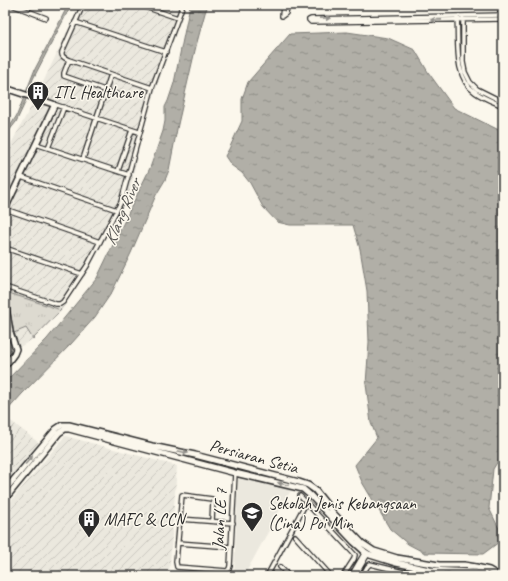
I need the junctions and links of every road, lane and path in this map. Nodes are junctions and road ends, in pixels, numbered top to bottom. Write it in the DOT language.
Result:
graph roads {
  1 [pos="12,5"];
  2 [pos="83,5"];
  3 [pos="139,5"];
  4 [pos="181,5"];
  5 [pos="283,5"];
  6 [pos="287,5"];
  7 [pos="503,15"];
  8 [pos="46,18"];
  9 [pos="178,18"];
  10 [pos="457,18"];
  11 [pos="462,18"];
  12 [pos="503,20"];
  13 [pos="75,22"];
  14 [pos="166,52"];
  15 [pos="69,60"];
  16 [pos="111,74"];
  17 [pos="5,88"];
  18 [pos="152,88"];
  19 [pos="106,91"];
  20 [pos="119,95"];
  21 [pos="503,102"];
  22 [pos="53,104"];
  23 [pos="503,106"];
  24 [pos="64,107"];
  25 [pos="96,118"];
  26 [pos="132,130"];
  27 [pos="139,132"];
  28 [pos="36,144"];
  29 [pos="48,148"];
  30 [pos="83,160"];
  31 [pos="118,171"];
  32 [pos="129,175"];
  33 [pos="21,176"];
  34 [pos="5,209"];
  35 [pos="117,210"];
  36 [pos="100,242"];
  37 [pos="5,248"];
  38 [pos="82,274"];
  39 [pos="5,287"];
  40 [pos="5,301"];
  41 [pos="5,366"];
  42 [pos="64,427"];
  43 [pos="236,466"];
  44 [pos="235,473"];
  45 [pos="5,490"];
  46 [pos="300,496"];
  47 [pos="5,499"];
  48 [pos="306,503"];
  49 [pos="180,519"];
  50 [pos="212,521"];
  51 [pos="233,523"];
  52 [pos="295,536"];
  53 [pos="178,543"];
  54 [pos="365,546"];
  55 [pos="231,547"];
  56 [pos="374,551"];
  57 [pos="366,553"];
  58 [pos="280,567"];
  59 [pos="267,576"];
  60 [pos="289,576"];
  61 [pos="331,576"];
  62 [pos="343,576"];
  63 [pos="351,576"];
  64 [pos="354,576"];
  65 [pos="362,576"];
  66 [pos="435,576"];
  67 [pos="488,576"];
  68 [pos="499,576"];
  1 -- 8 [label="street"];
  2 -- 13 [label="street"];
  3 -- 9 [label="street"];
  4 -- 9 [label="street"];
  5 -- 6 [label="street"];
  7 -- 11 [label="street"];
  9 -- 14 [label="street"];
  10 -- 10 [label="street, one-way"];
  10 -- 11 [label="street"];
  10 -- 23 [label="street"];
  11 -- 12 [label="street"];
  11 -- 21 [label="street"];
  13 -- 14 [label="street"];
  13 -- 15 [label="street"];
  14 -- 18 [label="street"];
  15 -- 16 [label="street"];
  15 -- 19 [label="street"];
  16 -- 18 [label="street"];
  16 -- 19 [label="street"];
  17 -- 22 [label="street"];
  18 -- 27 [label="street"];
  19 -- 20 [label="street"];
  19 -- 25 [label="street"];
  22 -- 24 [label="street"];
  22 -- 28 [label="street"];
  24 -- 25 [label="street"];
  24 -- 29 [label="street"];
  25 -- 26 [label="street"];
  25 -- 30 [label="street"];
  26 -- 27 [label="street"];
  26 -- 31 [label="street"];
  27 -- 32 [label="street"];
  28 -- 29 [label="street"];
  28 -- 33 [label="street"];
  29 -- 30 [label="street"];
  30 -- 31 [label="street"];
  31 -- 32 [label="street"];
  32 -- 35 [label="street"];
  33 -- 34 [label="street"];
  33 -- 35 [label="street"];
  34 -- 36 [label="street"];
  35 -- 36 [label="street"];
  36 -- 38 [label="street"];
  37 -- 38 [label="street"];
  38 -- 39 [label="street"];
  40 -- 41 [label="street"];
  42 -- 43 [label="street, Persiaran Setia, one-way"];
  42 -- 44 [label="street, Persiaran Setia"];
  45 -- 42 [label="street, one-way"];
  42 -- 47 [label="street"];
  43 -- 44 [label="street"];
  43 -- 54 [label="street, Persiaran Setia"];
  44 -- 51 [label="street, Jalan LE 7"];
  57 -- 44 [label="street, Persiaran Setia, one-way"];
  46 -- 48 [label="street"];
  48 -- 59 [label="street"];
  48 -- 62 [label="street"];
  49 -- 50 [label="street"];
  49 -- 50 [label="street"];
  49 -- 53 [label="street"];
  50 -- 51 [label="street"];
  51 -- 55 [label="street, Jalan LE 7"];
  52 -- 61 [label="street"];
  53 -- 55 [label="street"];
  53 -- 55 [label="street, Jalan LE 7"];
  54 -- 56 [label="street, Persiaran Setia"];
  54 -- 57 [label="street"];
  56 -- 57 [label="street"];
  56 -- 68 [label="street, Persiaran Setia"];
  57 -- 63 [label="street"];
  57 -- 64 [label="street"];
  57 -- 67 [label="street, Persiaran Setia"];
  58 -- 60 [label="street"];
  65 -- 66 [label="street"];
}
